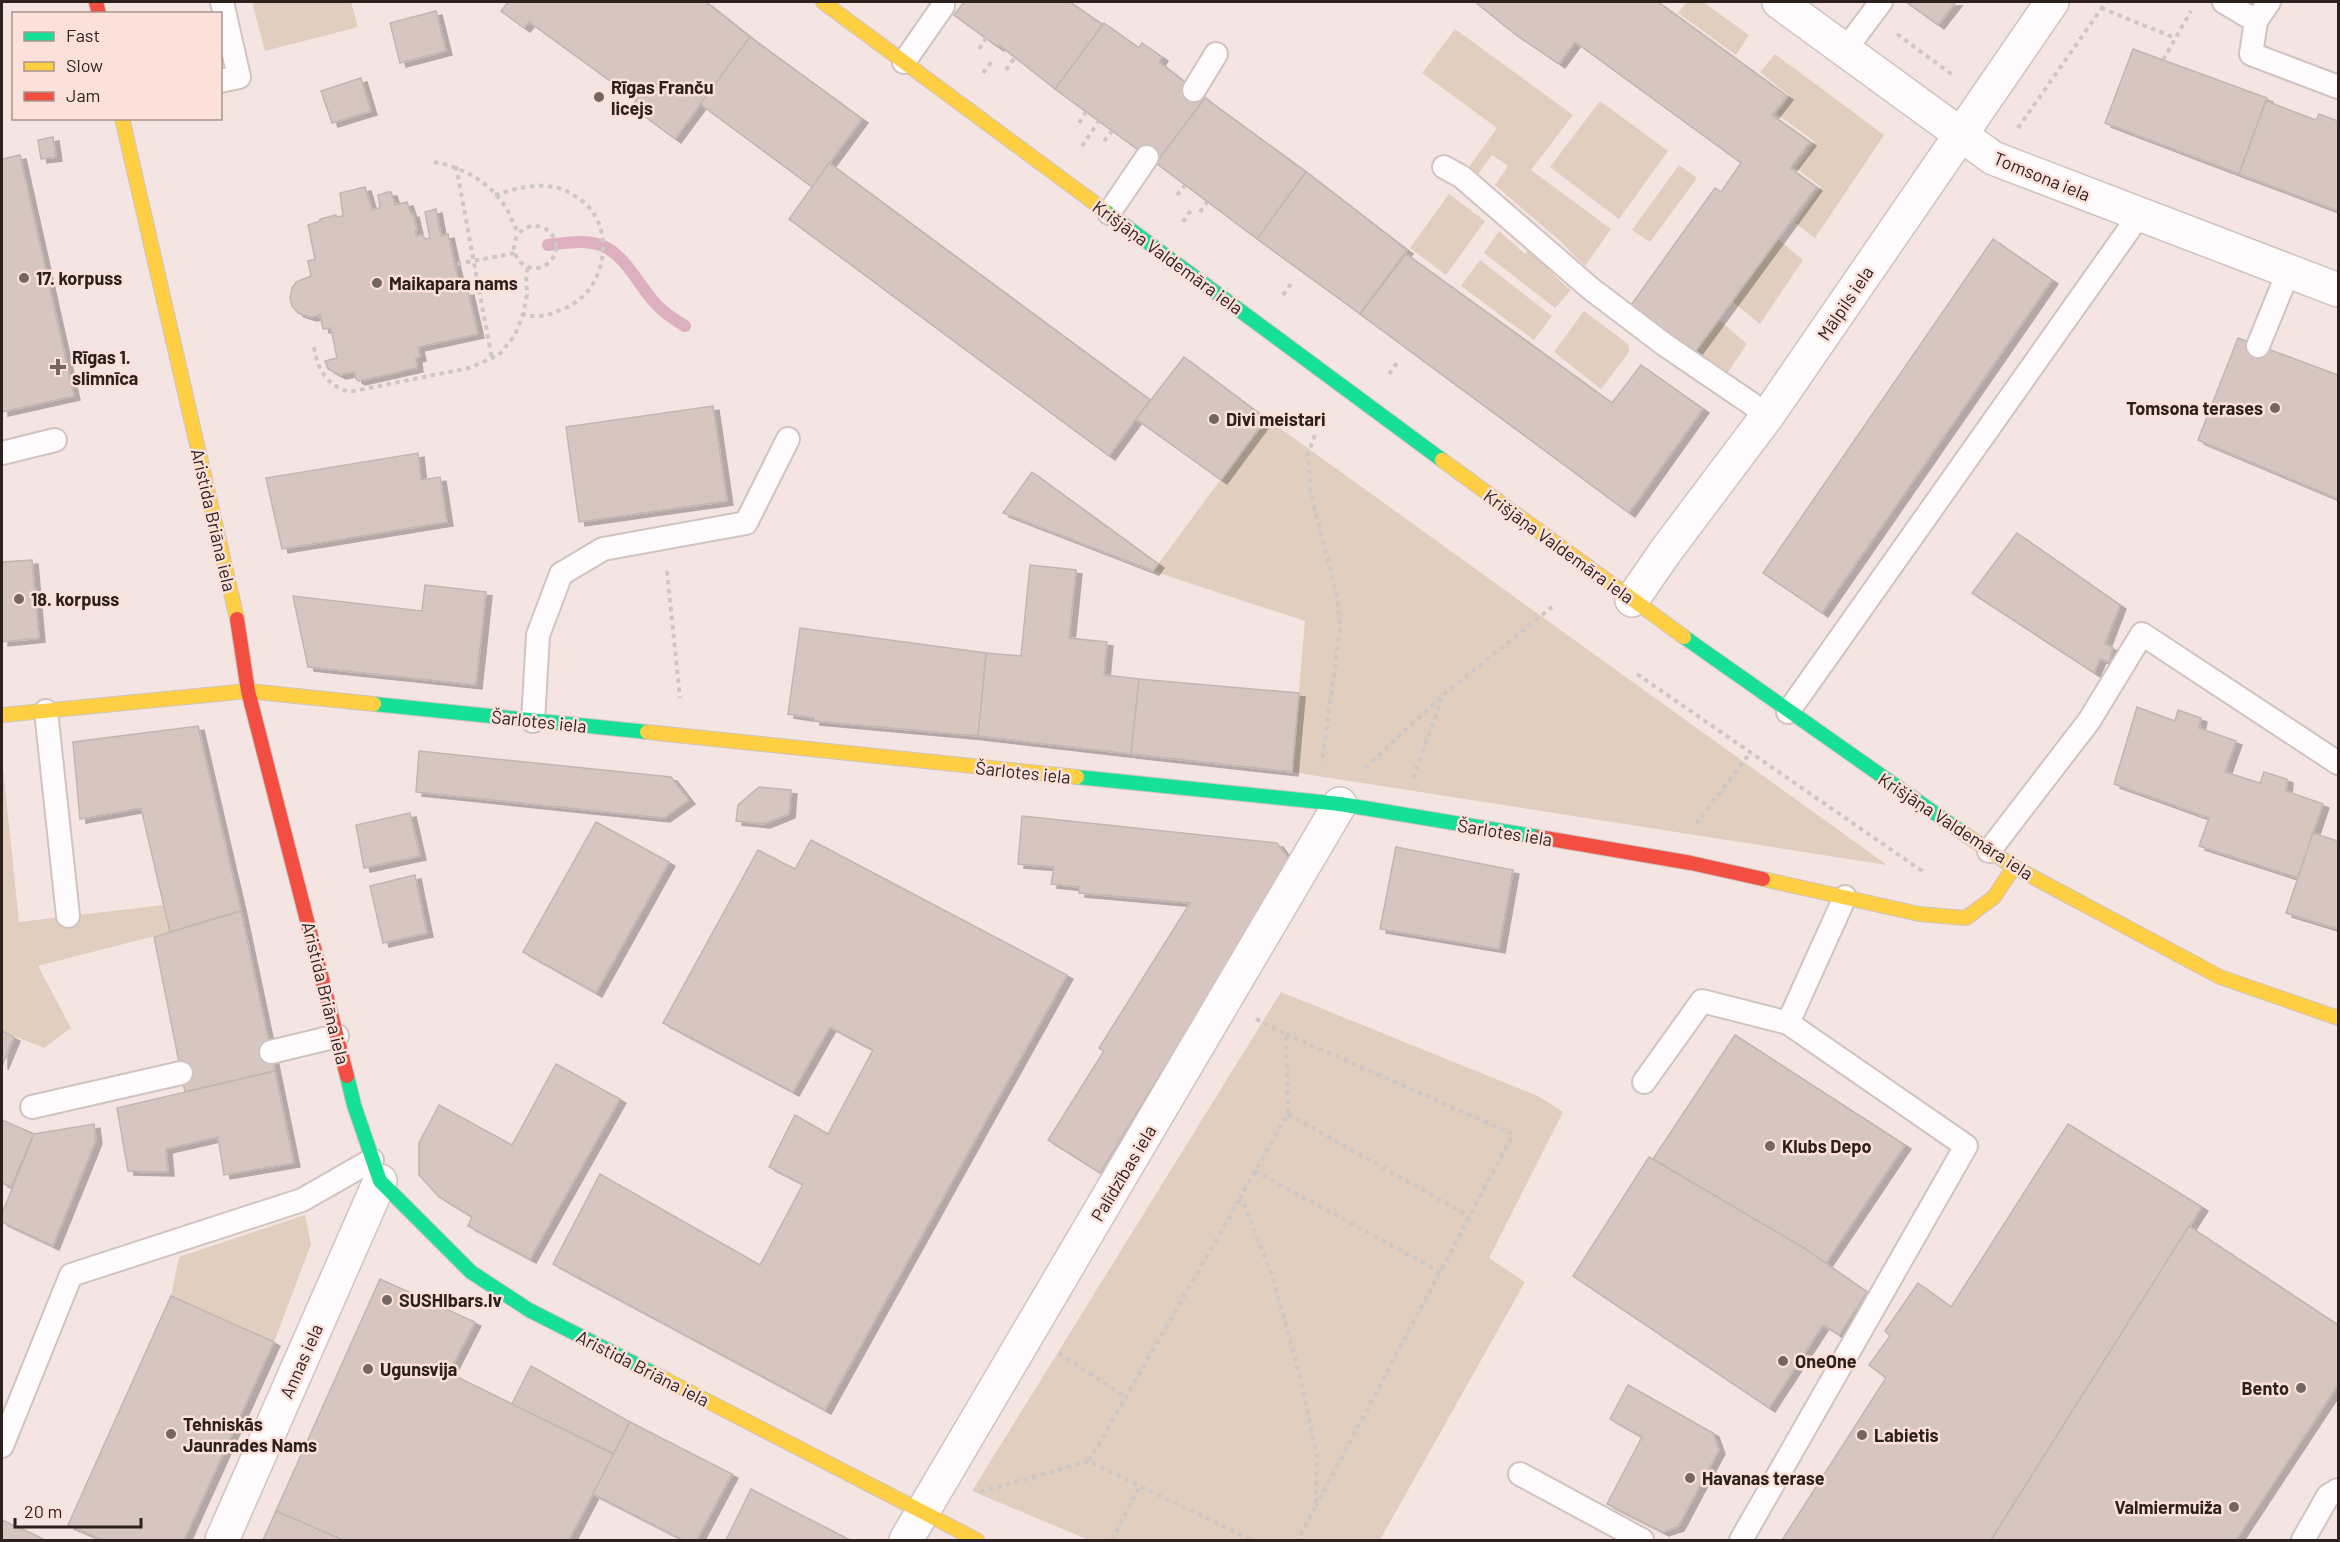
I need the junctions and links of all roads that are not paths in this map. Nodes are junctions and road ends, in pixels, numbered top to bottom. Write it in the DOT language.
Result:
graph roads {
  1 [pos="222,2"];
  2 [pos="823,2"];
  3 [pos="1779,2"];
  4 [pos="2052,2"];
  5 [pos="2224,2"];
  6 [pos="2269,2"];
  7 [pos="943,6"];
  8 [pos="1877,8"];
  9 [pos="2256,21"];
  10 [pos="1845,50"];
  11 [pos="1216,54"];
  12 [pos="904,62"];
  13 [pos="222,81"];
  14 [pos="2338,87"];
  15 [pos="1194,90"];
  16 [pos="122,120"];
  17 [pos="1960,135"];
  18 [pos="1146,157"];
  19 [pos="1444,167"];
  20 [pos="1108,213"];
  21 [pos="2140,214"];
  22 [pos="2289,270"];
  23 [pos="2338,290"];
  24 [pos="2258,345"];
  25 [pos="1768,415"];
  26 [pos="788,439"];
  27 [pos="55,440"];
  28 [pos="2,453"];
  29 [pos="1632,600"];
  30 [pos="248,691"];
  31 [pos="46,711"];
  32 [pos="1788,712"];
  33 [pos="2,715"];
  34 [pos="532,721"];
  35 [pos="2338,763"];
  36 [pos="1342,795"];
  37 [pos="1989,851"];
  38 [pos="2014,867"];
  39 [pos="1845,897"];
  40 [pos="68,916"];
  41 [pos="2338,1018"];
  42 [pos="1788,1023"];
  43 [pos="337,1036"];
  44 [pos="272,1052"];
  45 [pos="181,1073"];
  46 [pos="1644,1082"];
  47 [pos="32,1107"];
  48 [pos="376,1171"];
  49 [pos="2,1446"];
  50 [pos="1520,1474"];
  51 [pos="2338,1490"];
  52 [pos="924,1511"];
  53 [pos="222,1540"];
  54 [pos="906,1540"];
  55 [pos="977,1540"];
  56 [pos="1642,1540"];
  57 [pos="1741,1540"];
  58 [pos="2303,1540"];
  1 -- 13 [label="lane"];
  2 -- 12 [label="street, Krišjāņa Valdemāra iela"];
  3 -- 10 [label="street, Tomsona iela"];
  4 -- 17 [label="street, Mālpils iela"];
  5 -- 9 [label="lane"];
  6 -- 9 [label="lane"];
  7 -- 12 [label="lane"];
  8 -- 10 [label="lane"];
  9 -- 14 [label="lane"];
  10 -- 17 [label="street, Tomsona iela"];
  11 -- 15 [label="lane"];
  12 -- 20 [label="street, Krišjāņa Valdemāra iela"];
  16 -- 30 [label="street, Aristida Briāna iela"];
  17 -- 21 [label="street, Tomsona iela"];
  17 -- 25 [label="street, Mālpils iela"];
  18 -- 20 [label="lane"];
  19 -- 25 [label="lane"];
  20 -- 29 [label="street, Krišjāņa Valdemāra iela"];
  21 -- 22 [label="street, Tomsona iela"];
  21 -- 32 [label="lane"];
  22 -- 23 [label="street, Tomsona iela"];
  22 -- 24 [label="lane"];
  25 -- 29 [label="street, Mālpils iela"];
  26 -- 34 [label="lane"];
  27 -- 28 [label="lane"];
  29 -- 32 [label="street, Krišjāņa Valdemāra iela"];
  30 -- 31 [label="street, Šarlotes iela"];
  30 -- 34 [label="street, Šarlotes iela"];
  30 -- 43 [label="street, Aristida Briāna iela"];
  31 -- 33 [label="street, Šarlotes iela"];
  31 -- 40 [label="lane"];
  32 -- 37 [label="street, Krišjāņa Valdemāra iela"];
  34 -- 36 [label="street, Šarlotes iela"];
  35 -- 37 [label="lane"];
  36 -- 39 [label="street, Šarlotes iela"];
  36 -- 52 [label="street, Palīdzības iela"];
  37 -- 38 [label="street, Krišjāņa Valdemāra iela"];
  38 -- 39 [label="street, Šarlotes iela"];
  38 -- 41 [label="street, Krišjāņa Valdemāra iela"];
  39 -- 42 [label="lane"];
  42 -- 46 [label="lane"];
  42 -- 57 [label="lane"];
  43 -- 44 [label="lane"];
  43 -- 48 [label="street, Aristida Briāna iela"];
  45 -- 47 [label="lane"];
  48 -- 49 [label="lane"];
  48 -- 52 [label="street, Aristida Briāna iela"];
  48 -- 53 [label="street, Annas iela"];
  50 -- 56 [label="lane"];
  51 -- 58 [label="lane"];
  52 -- 54 [label="street, Palīdzības iela"];
  52 -- 55 [label="street, Aristida Briāna iela"];
}
